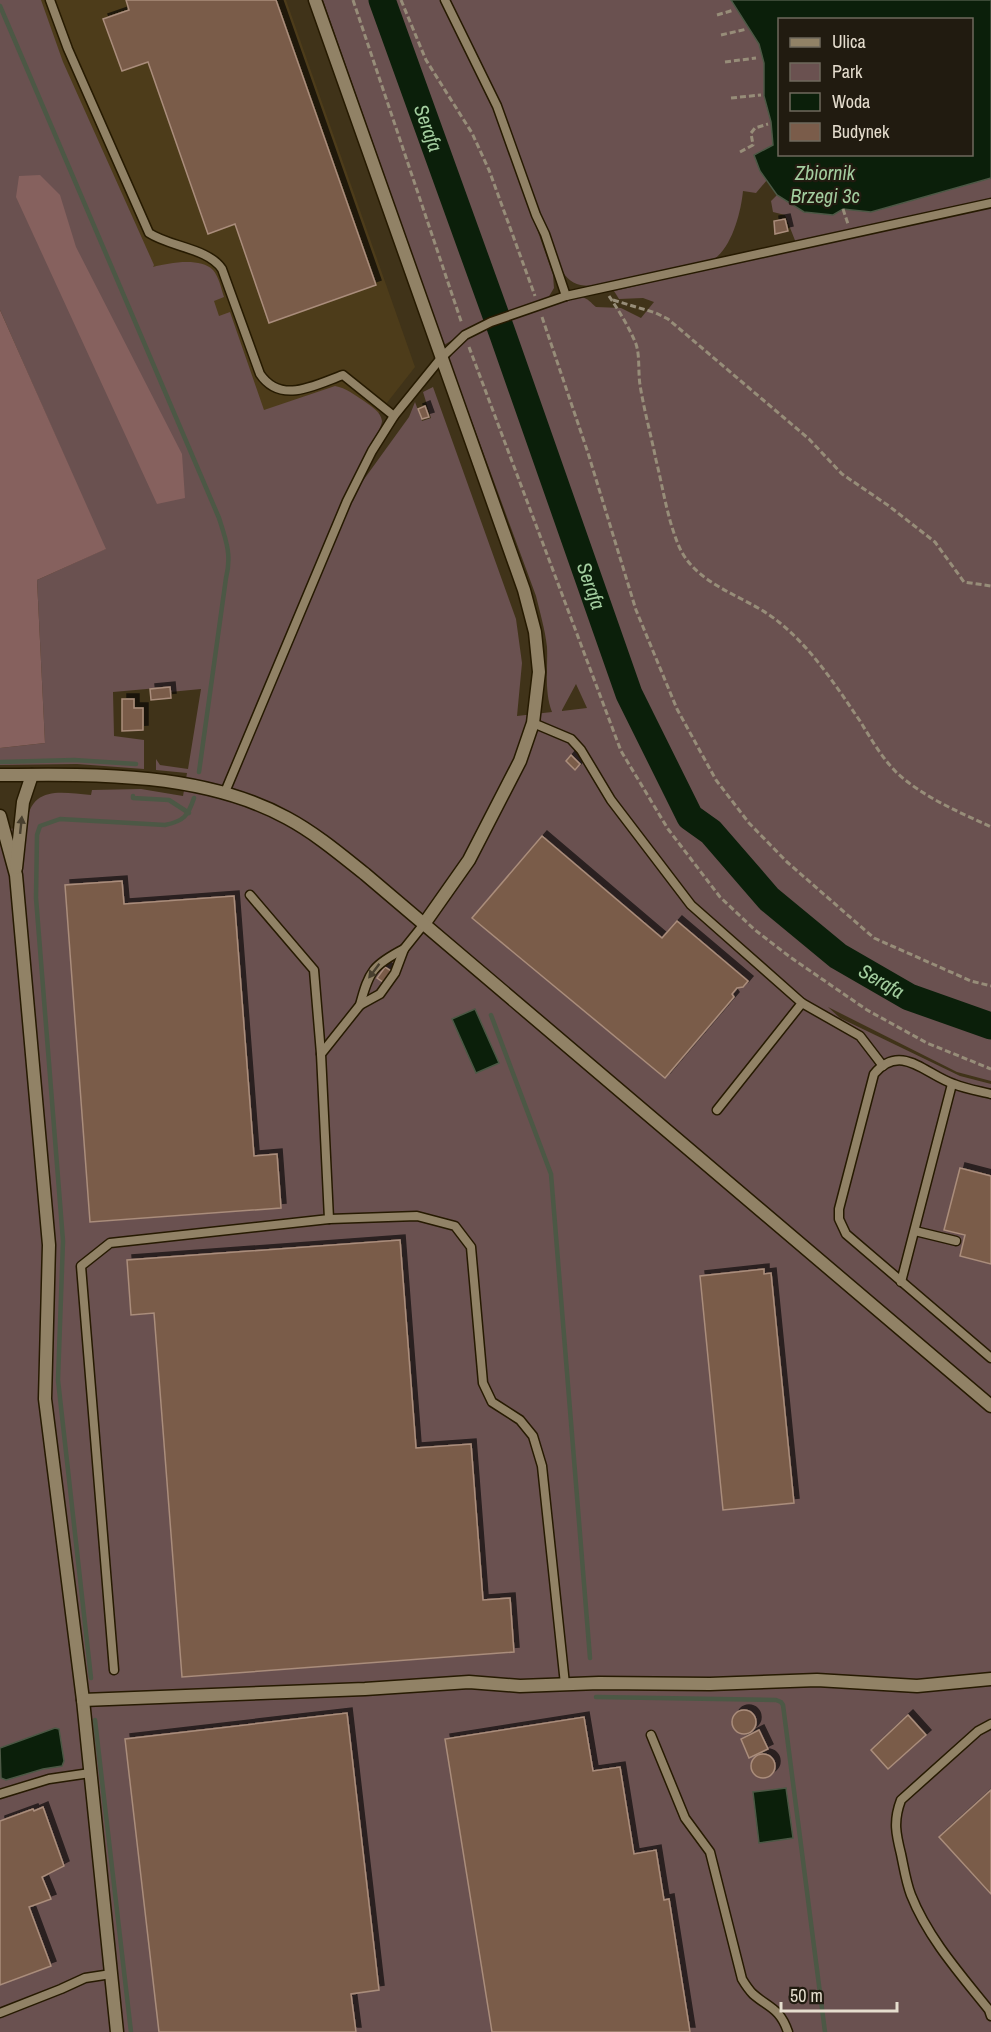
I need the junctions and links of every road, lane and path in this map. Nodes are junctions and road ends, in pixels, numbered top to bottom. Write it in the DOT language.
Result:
graph roads {
  1 [pos="50,0"];
  2 [pos="315,0"];
  3 [pos="353,0"];
  4 [pos="401,0"];
  5 [pos="446,0"];
  6 [pos="734,10"];
  7 [pos="717,15"];
  8 [pos="747,29"];
  9 [pos="720,35"];
  10 [pos="756,58"];
  11 [pos="725,62"];
  12 [pos="762,95"];
  13 [pos="731,98"];
  14 [pos="768,124"];
  15 [pos="740,152"];
  16 [pos="991,203"];
  17 [pos="603,288"];
  18 [pos="566,296"];
  19 [pos="612,300"];
  20 [pos="538,306"];
  21 [pos="465,335"];
  22 [pos="441,358"];
  23 [pos="394,416"];
  24 [pos="991,586"];
  25 [pos="533,723"];
  26 [pos="0,775"];
  27 [pos="32,775"];
  28 [pos="225,792"];
  29 [pos="0,816"];
  30 [pos="991,827"];
  31 [pos="15,875"];
  32 [pos="250,895"];
  33 [pos="424,924"];
  34 [pos="404,949"];
  35 [pos="991,986"];
  36 [pos="802,1003"];
  37 [pos="360,1005"];
  38 [pos="321,1054"];
  39 [pos="883,1066"];
  40 [pos="991,1069"];
  41 [pos="952,1084"];
  42 [pos="991,1094"];
  43 [pos="717,1110"];
  44 [pos="329,1219"];
  45 [pos="915,1231"];
  46 [pos="956,1240"];
  47 [pos="902,1282"];
  48 [pos="991,1358"];
  49 [pos="991,1406"];
  50 [pos="114,1670"];
  51 [pos="991,1679"];
  52 [pos="565,1684"];
  53 [pos="83,1700"];
  54 [pos="991,1724"];
  55 [pos="651,1735"];
  56 [pos="90,1773"];
  57 [pos="0,1794"];
  58 [pos="111,1974"];
  59 [pos="0,2013"];
  60 [pos="991,2016"];
  61 [pos="117,2032"];
  62 [pos="788,2032"];
  1 -- 23 [label="lane"];
  2 -- 22 [label="street"];
  3 -- 21 [label="path"];
  4 -- 20 [label="path"];
  5 -- 18 [label="lane"];
  6 -- 7 [label="path"];
  8 -- 9 [label="path"];
  10 -- 11 [label="path"];
  12 -- 13 [label="path"];
  14 -- 15 [label="path"];
  16 -- 17 [label="lane"];
  17 -- 18 [label="lane"];
  17 -- 19 [label="path"];
  18 -- 20 [label="lane"];
  19 -- 24 [label="path"];
  19 -- 30 [label="path"];
  20 -- 21 [label="lane"];
  20 -- 35 [label="path"];
  21 -- 22 [label="lane"];
  21 -- 40 [label="path"];
  22 -- 23 [label="lane"];
  22 -- 25 [label="street"];
  23 -- 28 [label="lane"];
  25 -- 33 [label="street"];
  25 -- 36 [label="lane"];
  26 -- 27 [label="street"];
  27 -- 28 [label="street"];
  31 -- 27 [label="street, one-way"];
  28 -- 33 [label="street"];
  29 -- 31 [label="street"];
  31 -- 53 [label="street"];
  32 -- 38 [label="lane"];
  33 -- 34 [label="lane"];
  33 -- 49 [label="street"];
  34 -- 37 [label="lane"];
  34 -- 37 [label="lane, one-way"];
  36 -- 39 [label="lane"];
  36 -- 43 [label="lane"];
  37 -- 38 [label="lane"];
  38 -- 44 [label="lane"];
  39 -- 41 [label="lane"];
  39 -- 47 [label="lane"];
  41 -- 42 [label="lane"];
  41 -- 45 [label="lane"];
  44 -- 50 [label="lane"];
  44 -- 52 [label="lane"];
  45 -- 46 [label="lane"];
  45 -- 47 [label="lane"];
  47 -- 48 [label="lane"];
  51 -- 52 [label="street"];
  52 -- 53 [label="street"];
  53 -- 56 [label="street"];
  54 -- 60 [label="lane"];
  55 -- 62 [label="lane"];
  56 -- 57 [label="lane"];
  56 -- 58 [label="street"];
  58 -- 59 [label="lane"];
  58 -- 61 [label="street"];
}
